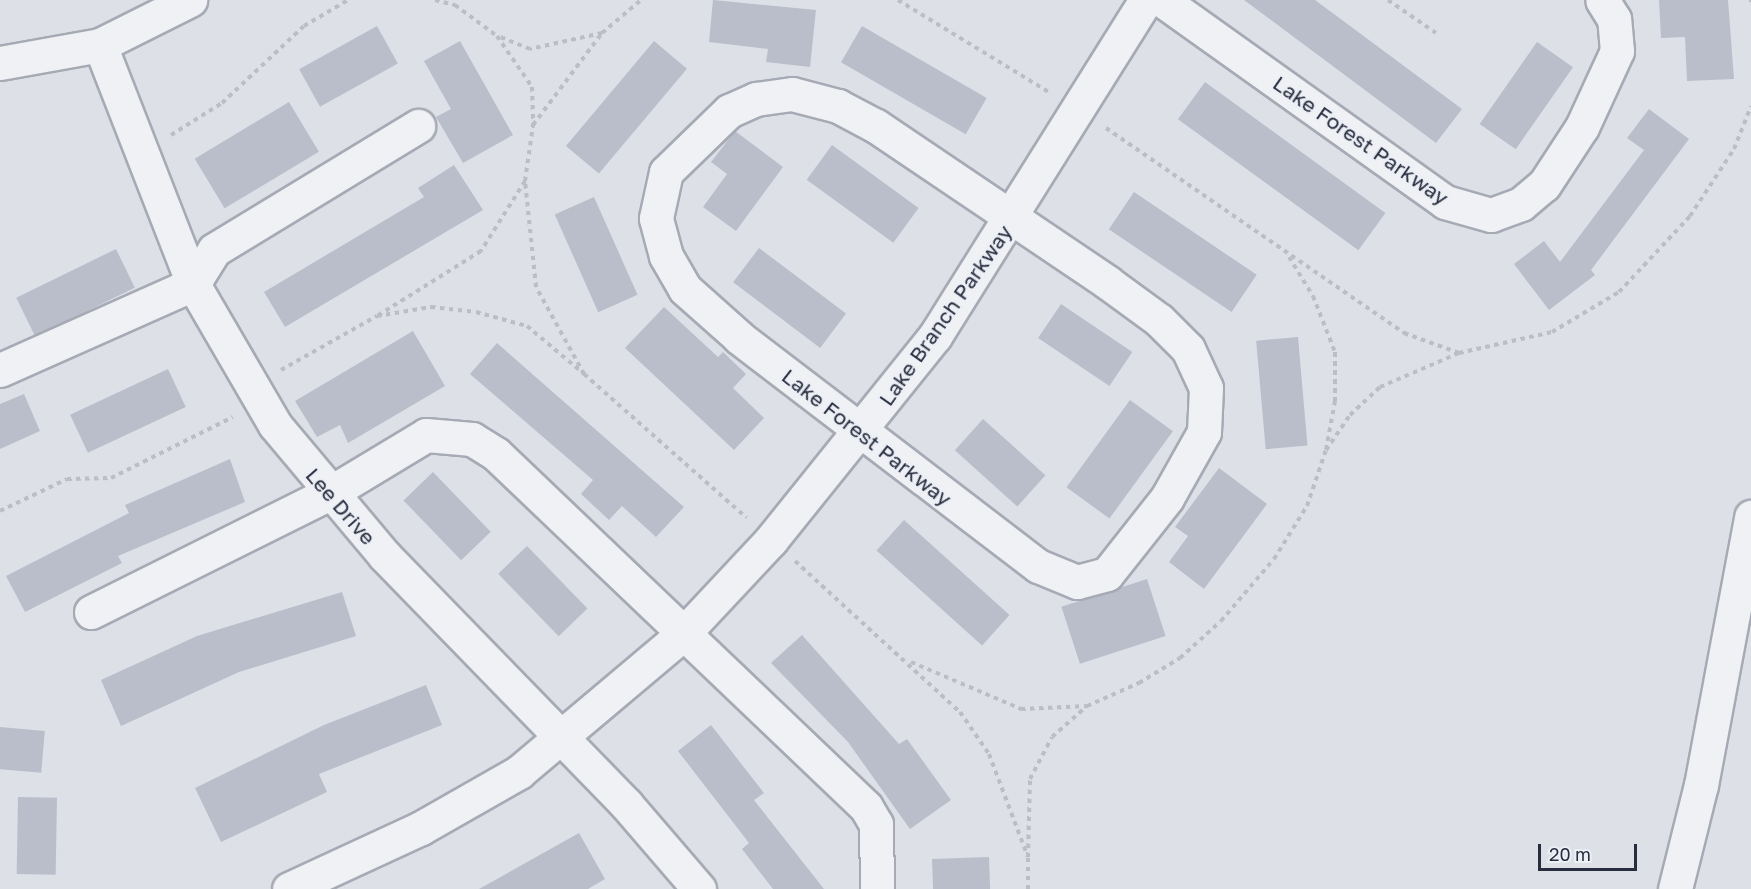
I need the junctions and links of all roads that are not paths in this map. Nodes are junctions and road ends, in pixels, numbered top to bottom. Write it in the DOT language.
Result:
graph roads {
  1 [pos="190,0"];
  2 [pos="1146,0"];
  3 [pos="1162,0"];
  4 [pos="1602,0"];
  5 [pos="100,45"];
  6 [pos="0,63"];
  7 [pos="418,126"];
  8 [pos="1012,219"];
  9 [pos="194,284"];
  10 [pos="0,370"];
  11 [pos="861,431"];
  12 [pos="330,493"];
  13 [pos="1751,517"];
  14 [pos="91,612"];
  15 [pos="685,632"];
  16 [pos="563,737"];
  17 [pos="289,889"];
  18 [pos="699,889"];
  19 [pos="877,889"];
  20 [pos="1675,889"];
  1 -- 5 [label="street"];
  2 -- 8 [label="street, Lake Branch Parkway"];
  3 -- 4 [label="street, Lake Forest Parkway"];
  5 -- 6 [label="street"];
  5 -- 9 [label="street, Lee Drive"];
  7 -- 9 [label="street"];
  8 -- 11 [label="street, Lake Branch Parkway"];
  8 -- 11 [label="street, Lake Forest Parkway"];
  8 -- 11 [label="street, Lake Forest Parkway"];
  9 -- 10 [label="street"];
  9 -- 12 [label="street, Lee Drive"];
  11 -- 15 [label="street, Lake Branch Parkway"];
  12 -- 14 [label="street"];
  12 -- 15 [label="street"];
  12 -- 16 [label="street, Lee Drive"];
  13 -- 20 [label="street"];
  15 -- 16 [label="street"];
  15 -- 19 [label="street"];
  16 -- 17 [label="street"];
  16 -- 18 [label="street, Lee Drive"];
}
